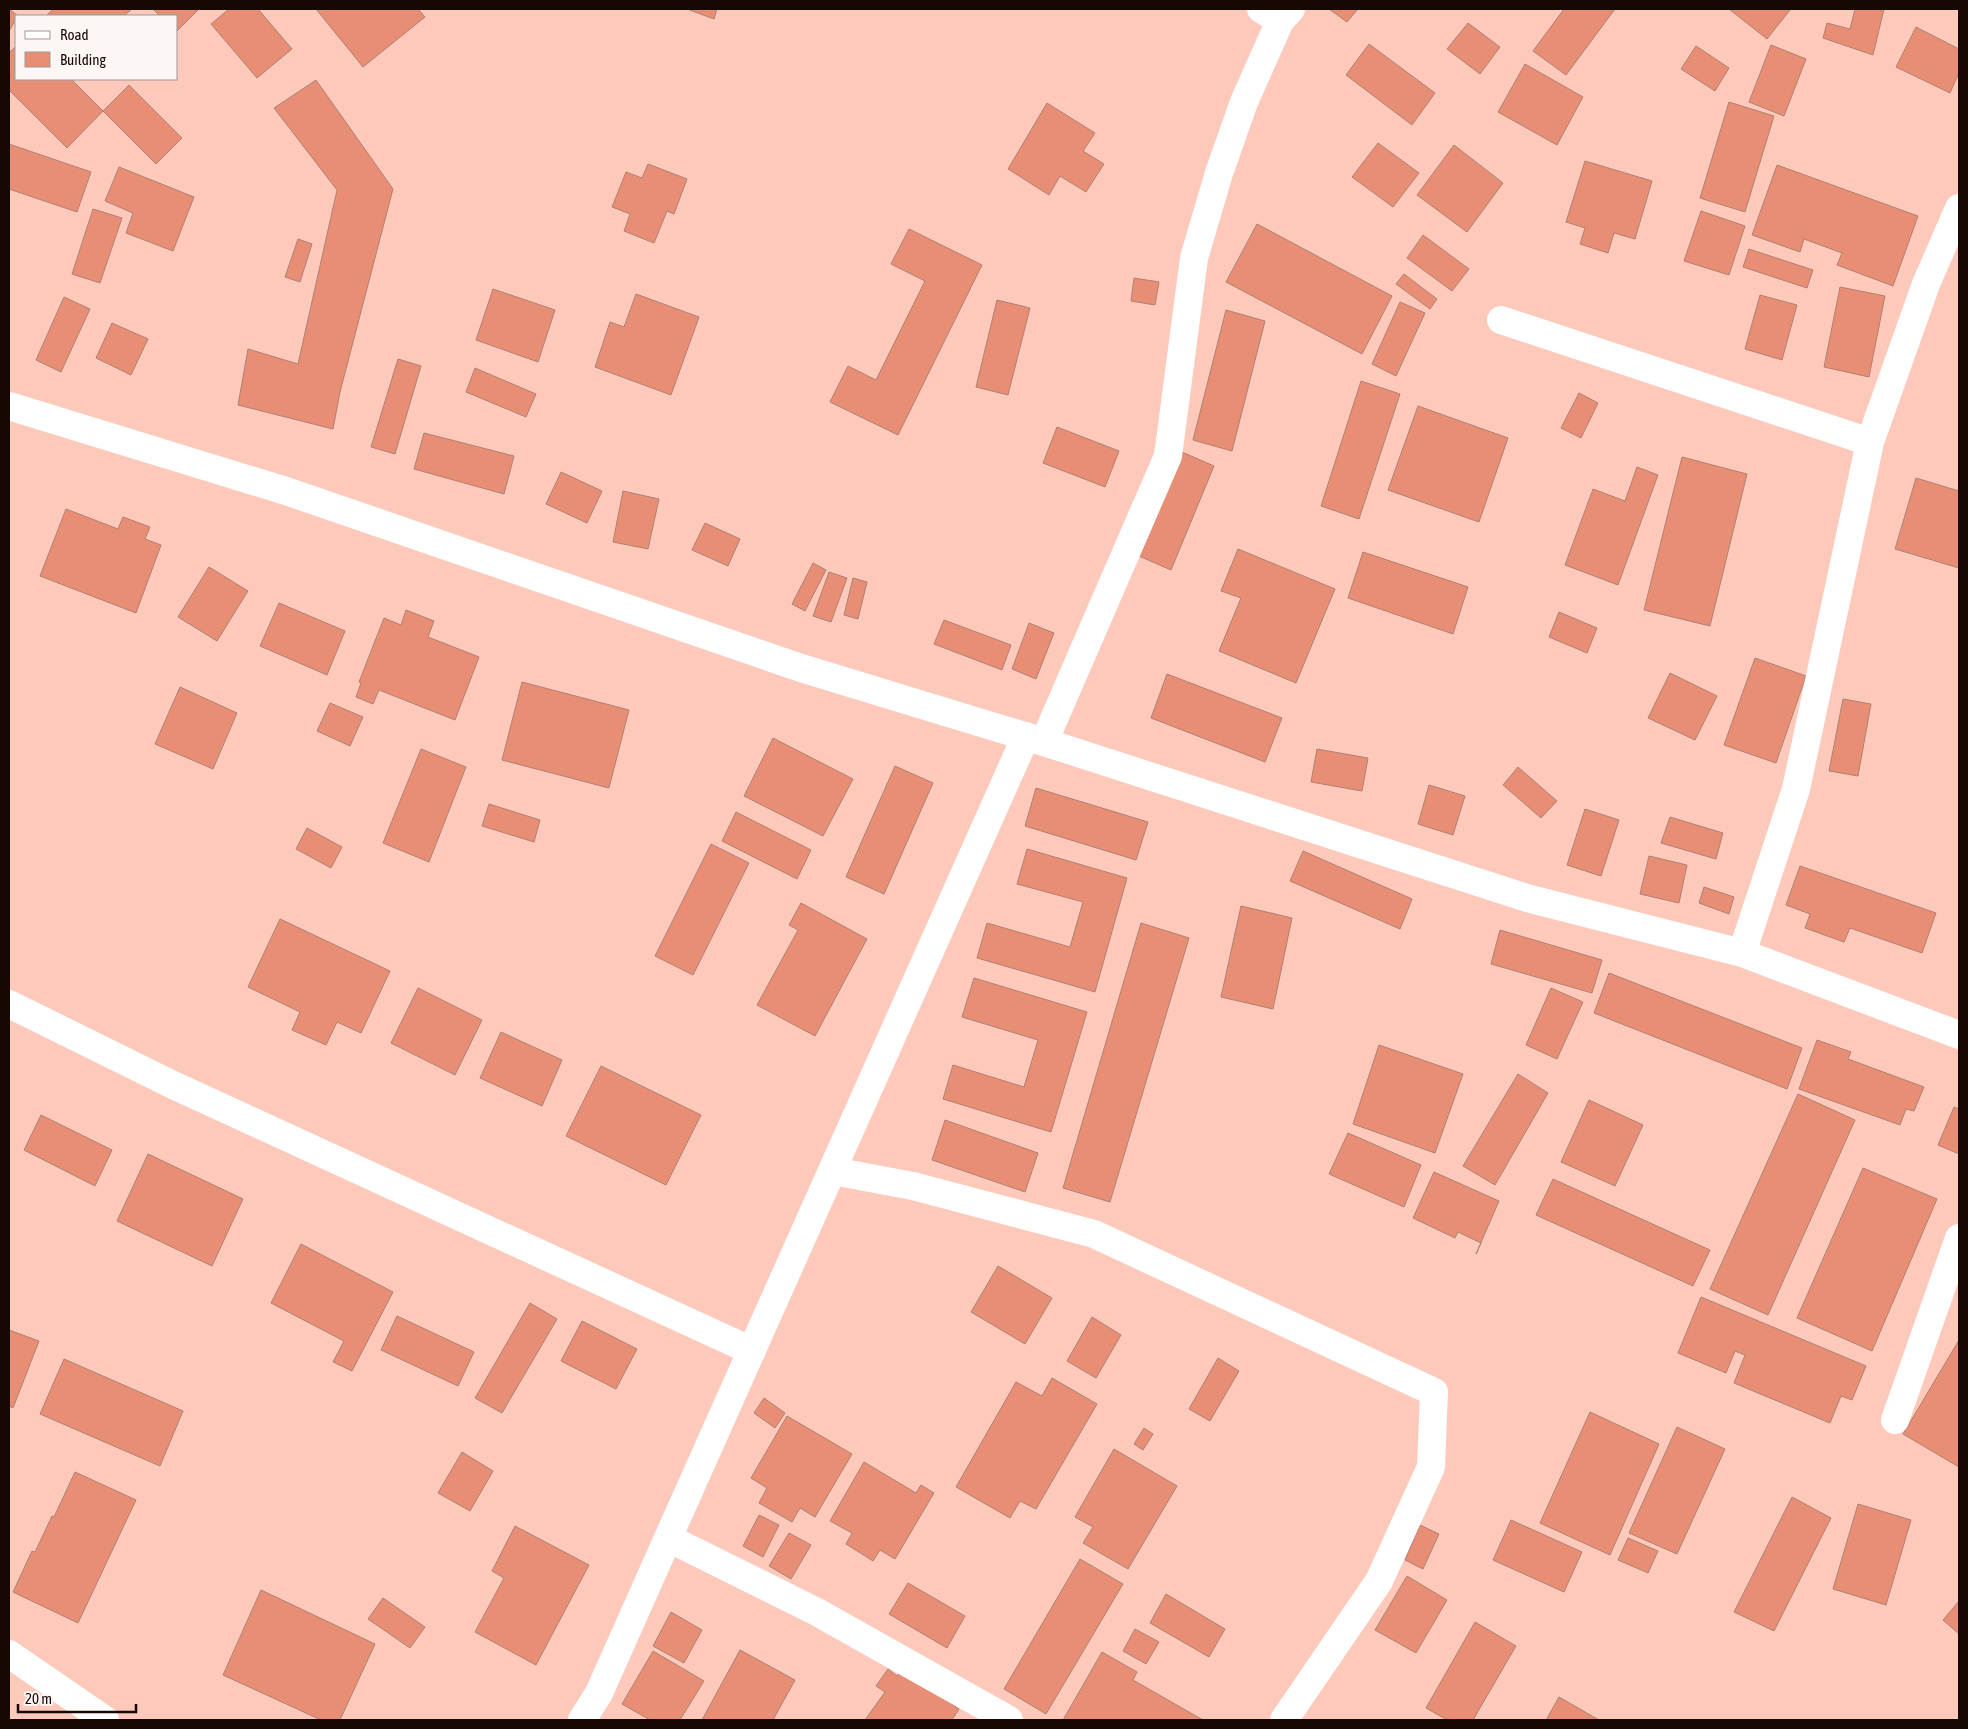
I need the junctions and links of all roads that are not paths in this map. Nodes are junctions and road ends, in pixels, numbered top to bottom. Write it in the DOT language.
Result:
graph roads {
  1 [pos="1277,13"];
  2 [pos="1959,208"];
  3 [pos="1501,320"];
  4 [pos="9,406"];
  5 [pos="1870,442"];
  6 [pos="1035,739"];
  7 [pos="1742,953"];
  8 [pos="9,1004"];
  9 [pos="1959,1035"];
  10 [pos="833,1171"];
  11 [pos="1959,1238"];
  12 [pos="752,1351"];
  13 [pos="1895,1420"];
  14 [pos="668,1538"];
  15 [pos="9,1654"];
  16 [pos="105,1720"];
  17 [pos="582,1720"];
  18 [pos="1009,1720"];
  19 [pos="1284,1720"];
  1 -- 6 [label="street"];
  2 -- 5 [label="street"];
  3 -- 5 [label="street"];
  4 -- 6 [label="street"];
  5 -- 7 [label="street"];
  6 -- 7 [label="street"];
  6 -- 10 [label="street"];
  7 -- 9 [label="street"];
  8 -- 12 [label="street"];
  10 -- 12 [label="street"];
  10 -- 19 [label="street"];
  11 -- 13 [label="street"];
  12 -- 14 [label="street"];
  14 -- 17 [label="street"];
  14 -- 18 [label="street"];
  15 -- 16 [label="street"];
}
